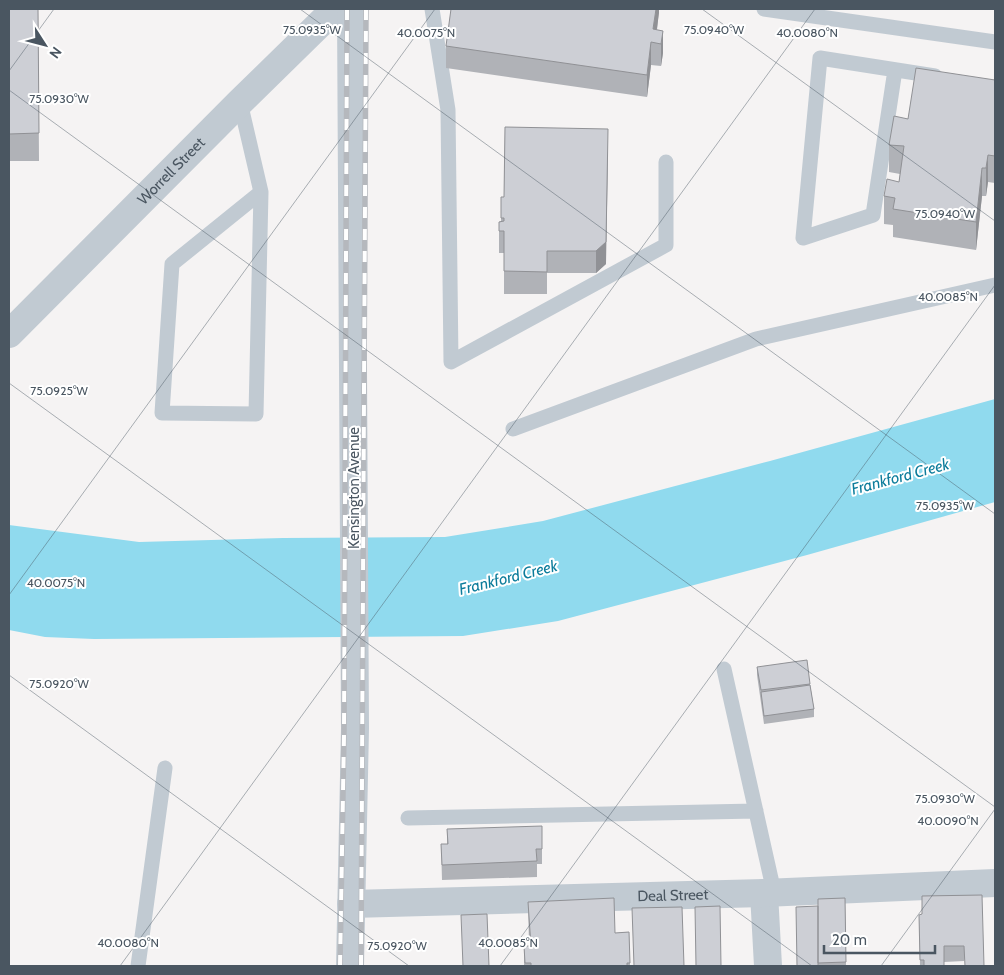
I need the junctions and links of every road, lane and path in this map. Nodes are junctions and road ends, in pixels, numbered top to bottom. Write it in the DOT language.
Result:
graph roads {
  1 [pos="335,9"];
  2 [pos="352,9"];
  3 [pos="432,9"];
  4 [pos="764,9"];
  5 [pos="995,42"];
  6 [pos="895,70"];
  7 [pos="950,79"];
  8 [pos="240,102"];
  9 [pos="666,162"];
  10 [pos="261,192"];
  11 [pos="995,285"];
  12 [pos="9,334"];
  13 [pos="512,428"];
  14 [pos="724,670"];
  15 [pos="165,768"];
  16 [pos="756,811"];
  17 [pos="408,818"];
  18 [pos="995,883"];
  19 [pos="769,893"];
  20 [pos="351,904"];
  21 [pos="138,966"];
  22 [pos="350,966"];
  23 [pos="768,966"];
  1 -- 8 [label="street, Worrell Street"];
  2 -- 20 [label="street, Kensington Avenue"];
  3 -- 9 [label="lane"];
  4 -- 5 [label="lane"];
  6 -- 6 [label="lane"];
  6 -- 7 [label="lane"];
  8 -- 10 [label="lane"];
  8 -- 12 [label="street, Worrell Street"];
  10 -- 10 [label="lane"];
  11 -- 13 [label="lane"];
  14 -- 16 [label="lane"];
  15 -- 21 [label="lane"];
  16 -- 17 [label="lane"];
  16 -- 19 [label="lane"];
  18 -- 19 [label="street, Deal Street"];
  19 -- 20 [label="street, Deal Street"];
  19 -- 23 [label="street"];
  20 -- 22 [label="street, Kensington Avenue"];
}
